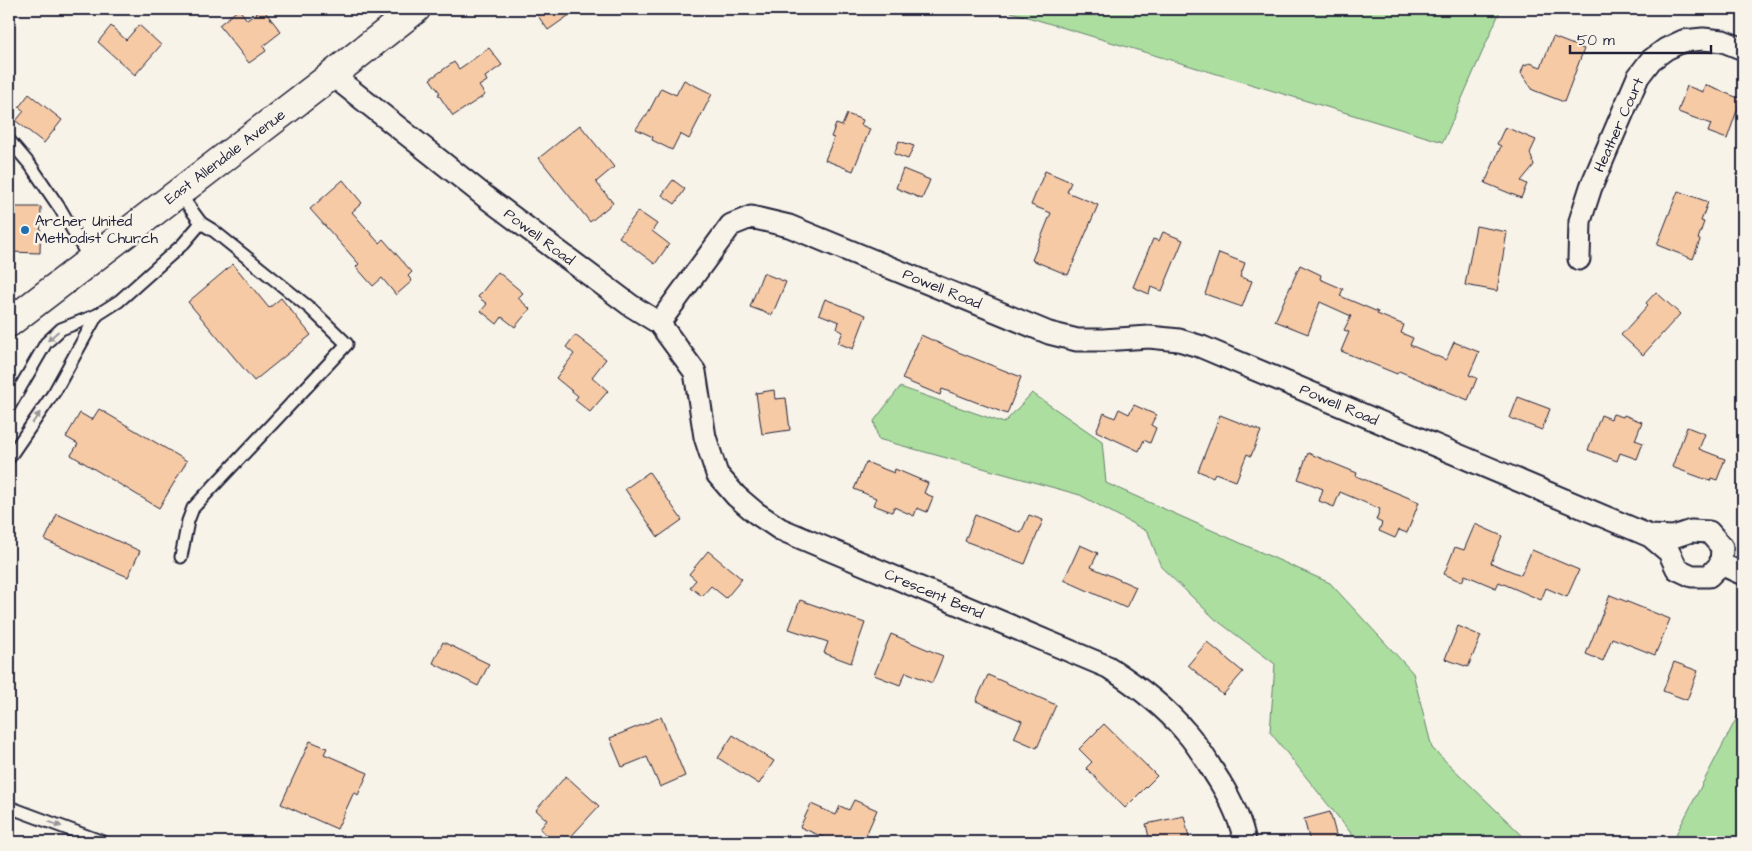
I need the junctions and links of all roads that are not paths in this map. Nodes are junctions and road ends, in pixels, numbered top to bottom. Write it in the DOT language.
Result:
graph roads {
  1 [pos="416,9"];
  2 [pos="1743,49"];
  3 [pos="332,75"];
  4 [pos="9,140"];
  5 [pos="179,193"];
  6 [pos="201,223"];
  7 [pos="1580,259"];
  8 [pos="90,260"];
  9 [pos="97,315"];
  10 [pos="9,323"];
  11 [pos="659,323"];
  12 [pos="9,407"];
  13 [pos="9,458"];
  14 [pos="1650,536"];
  15 [pos="181,557"];
  16 [pos="1721,564"];
  17 [pos="1743,574"];
  18 [pos="9,807"];
  19 [pos="75,837"];
  20 [pos="103,842"];
  21 [pos="1245,842"];
  1 -- 3 [label="main road, East Allendale Avenue"];
  2 -- 7 [label="street, Heather Court"];
  3 -- 5 [label="main road, East Allendale Avenue"];
  3 -- 11 [label="street, Powell Road"];
  4 -- 8 [label="lane"];
  5 -- 6 [label="lane"];
  5 -- 8 [label="main road, East Allendale Avenue"];
  6 -- 9 [label="lane"];
  6 -- 15 [label="lane"];
  8 -- 10 [label="main road, East Allendale Avenue"];
  9 -- 12 [label="lane, one-way"];
  13 -- 9 [label="lane, one-way"];
  11 -- 14 [label="street, Powell Road"];
  11 -- 21 [label="street, Crescent Bend"];
  14 -- 16 [label="street, Powell Road"];
  14 -- 16 [label="street, Powell Road"];
  16 -- 17 [label="street"];
  18 -- 19 [label="lane, one-way"];
  19 -- 20 [label="lane"];
}
